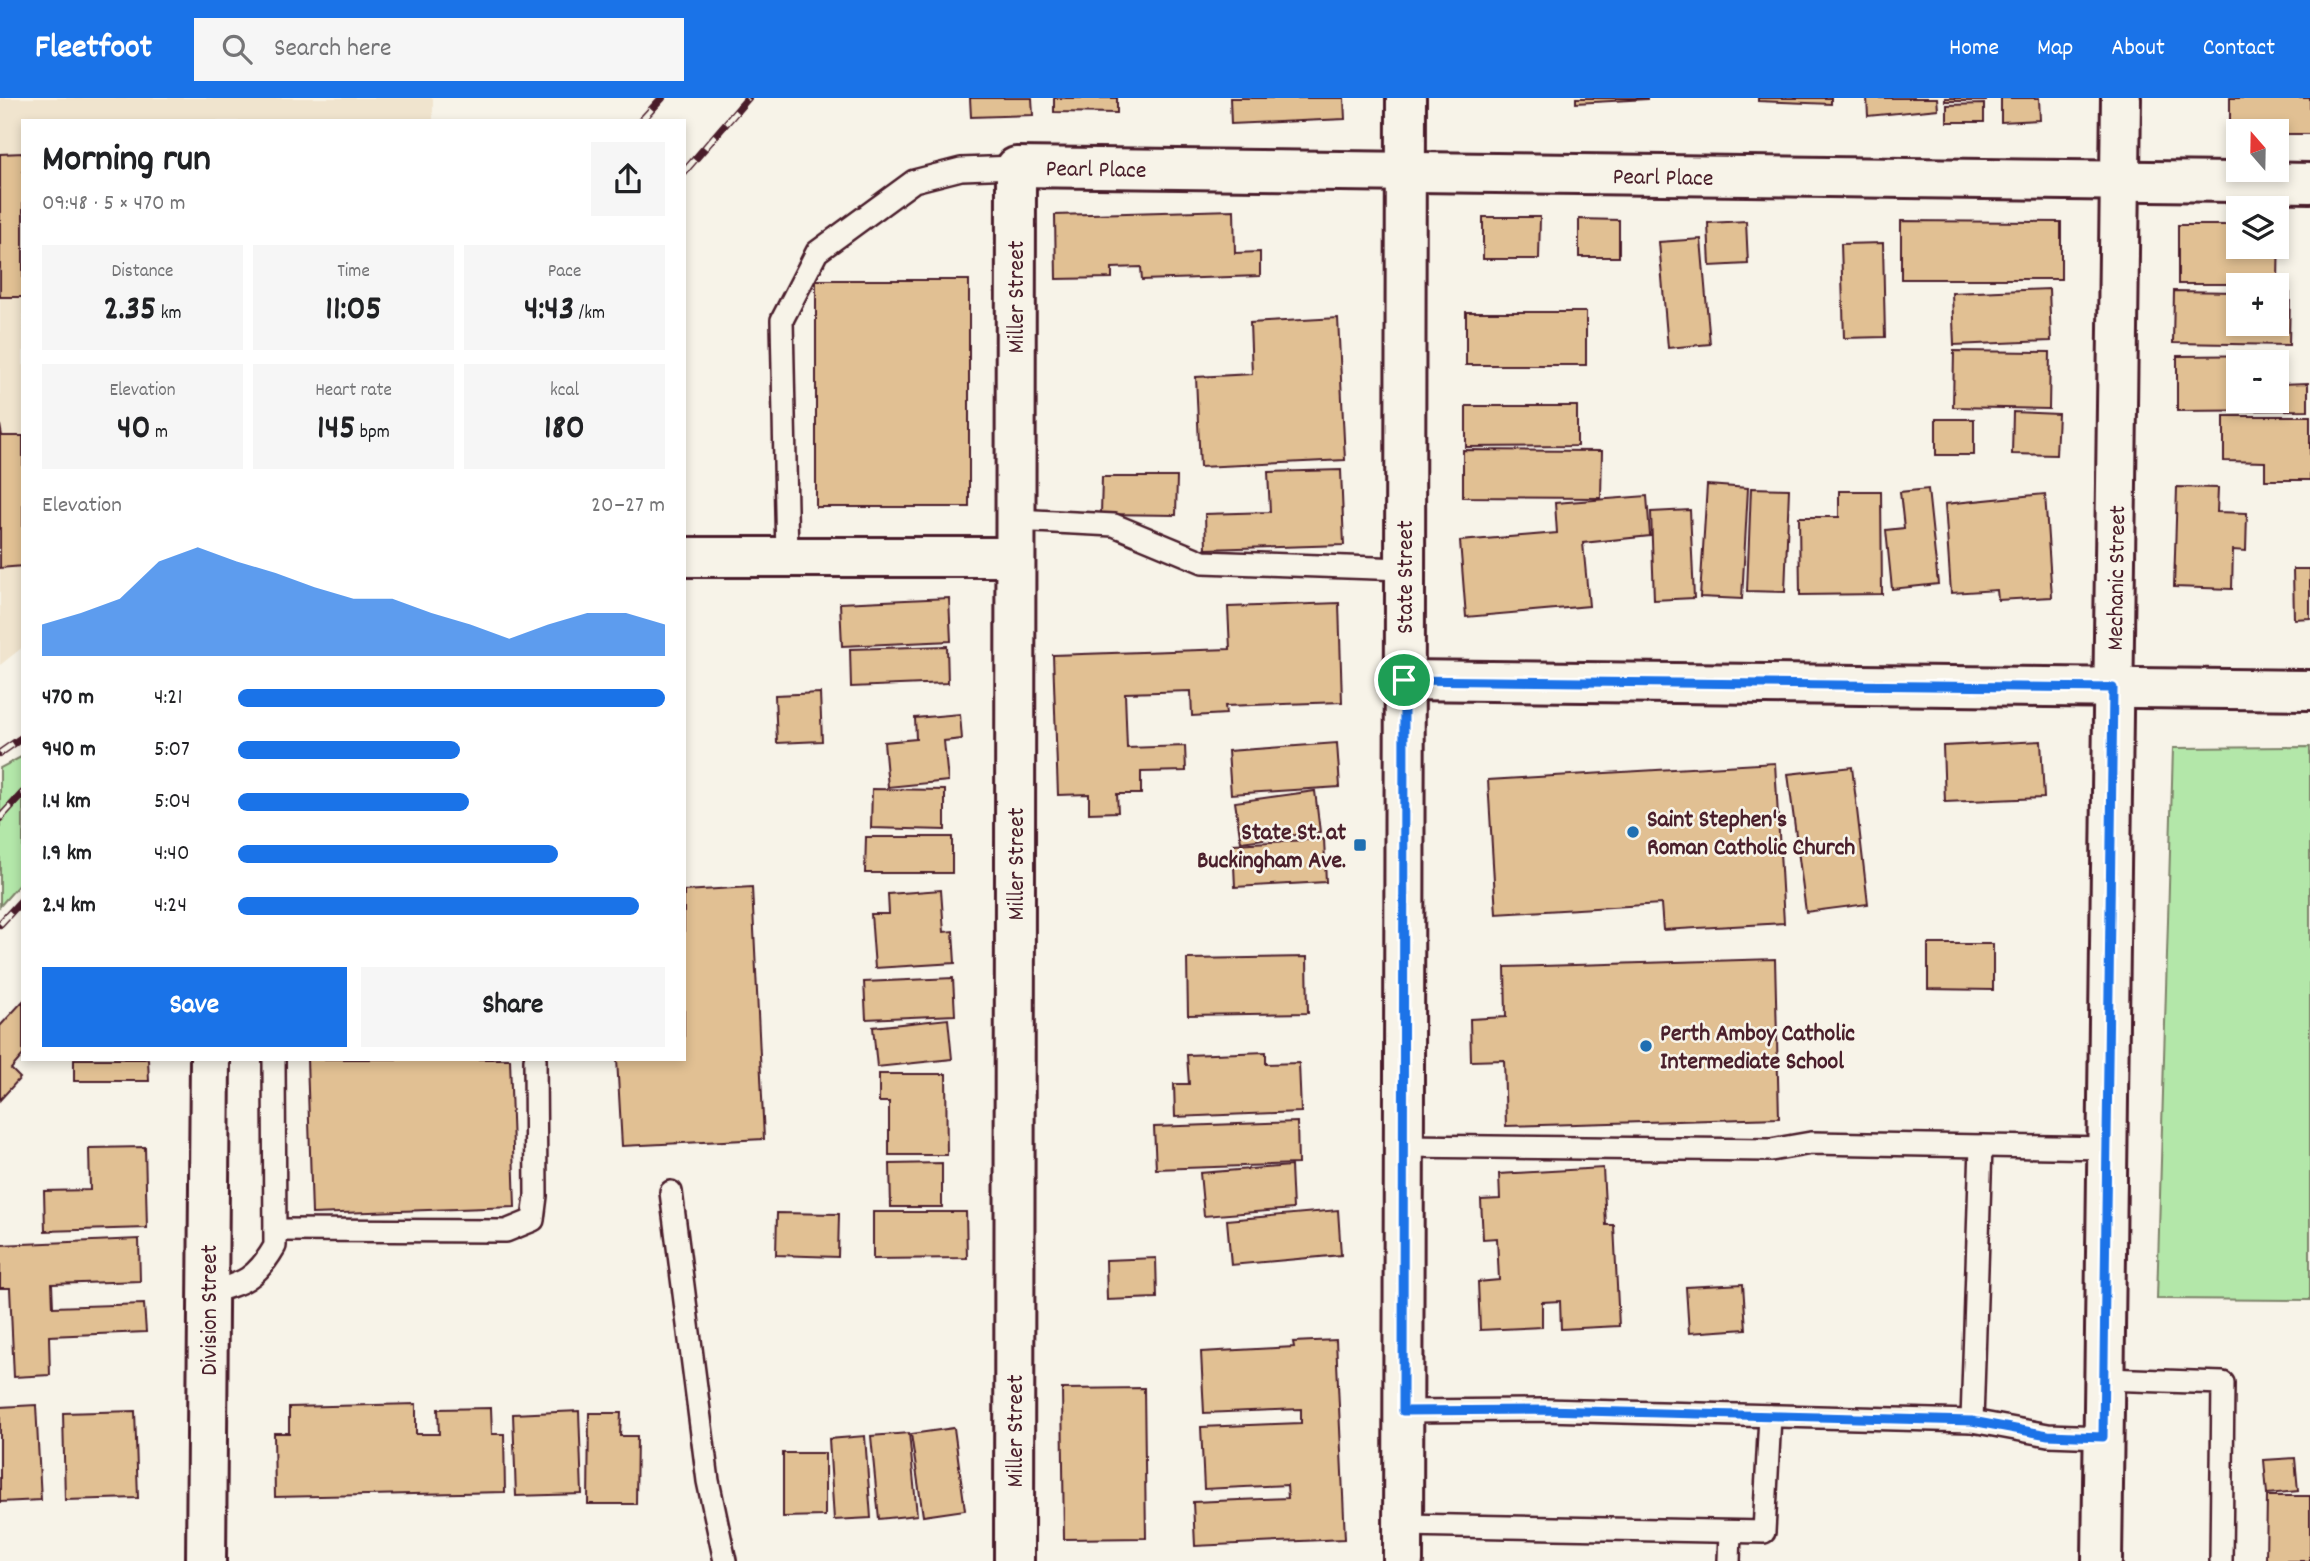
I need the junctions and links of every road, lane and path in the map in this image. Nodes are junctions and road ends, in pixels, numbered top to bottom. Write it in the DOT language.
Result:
graph roads {
  1 [pos="1406,98"];
  2 [pos="2121,98"];
  3 [pos="1016,167"];
  4 [pos="1405,173"];
  5 [pos="2120,181"];
  6 [pos="2310,183"];
  7 [pos="1015,539"];
  8 [pos="686,556"];
  9 [pos="787,557"];
  10 [pos="1404,569"];
  11 [pos="1404,680"];
  12 [pos="2113,688"];
  13 [pos="2310,690"];
  14 [pos="210,1061"];
  15 [pos="274,1061"];
  16 [pos="535,1061"];
  17 [pos="1404,1146"];
  18 [pos="1981,1146"];
  19 [pos="2107,1148"];
  20 [pos="671,1192"];
  21 [pos="275,1230"];
  22 [pos="208,1292"];
  23 [pos="2104,1379"];
  24 [pos="1403,1411"];
  25 [pos="1770,1416"];
  26 [pos="1972,1421"];
  27 [pos="2103,1437"];
  28 [pos="1730,1532"];
  29 [pos="1403,1543"];
  30 [pos="206,1561"];
  31 [pos="725,1561"];
  32 [pos="1014,1561"];
  33 [pos="1729,1561"];
  34 [pos="2102,1561"];
  35 [pos="2221,1561"];
  1 -- 4 [label="street, State Street"];
  2 -- 5 [label="street, Mechanic Street"];
  3 -- 4 [label="street, Pearl Place"];
  3 -- 7 [label="street, Miller Street"];
  3 -- 9 [label="lane"];
  4 -- 5 [label="street, Pearl Place"];
  4 -- 10 [label="street, State Street"];
  5 -- 6 [label="street, Pearl Place"];
  5 -- 12 [label="street, Mechanic Street"];
  7 -- 9 [label="street"];
  7 -- 10 [label="lane"];
  7 -- 32 [label="street, Miller Street"];
  8 -- 9 [label="street"];
  10 -- 11 [label="street, State Street"];
  11 -- 12 [label="street"];
  11 -- 17 [label="street, State Street"];
  12 -- 13 [label="street"];
  12 -- 19 [label="street, Mechanic Street"];
  14 -- 22 [label="street, Division Street"];
  15 -- 21 [label="lane"];
  16 -- 21 [label="lane"];
  17 -- 18 [label="lane"];
  17 -- 24 [label="street, State Street"];
  18 -- 19 [label="lane"];
  18 -- 26 [label="lane"];
  19 -- 23 [label="street, Mechanic Street"];
  20 -- 31 [label="lane"];
  21 -- 22 [label="lane"];
  22 -- 30 [label="street, Division Street"];
  23 -- 27 [label="street, Mechanic Street"];
  23 -- 35 [label="lane"];
  24 -- 25 [label="lane"];
  24 -- 29 [label="street, State Street"];
  25 -- 26 [label="lane"];
  25 -- 28 [label="lane"];
  26 -- 27 [label="lane"];
  27 -- 34 [label="street, Mechanic Street"];
  28 -- 29 [label="lane"];
  28 -- 33 [label="lane"];
}
